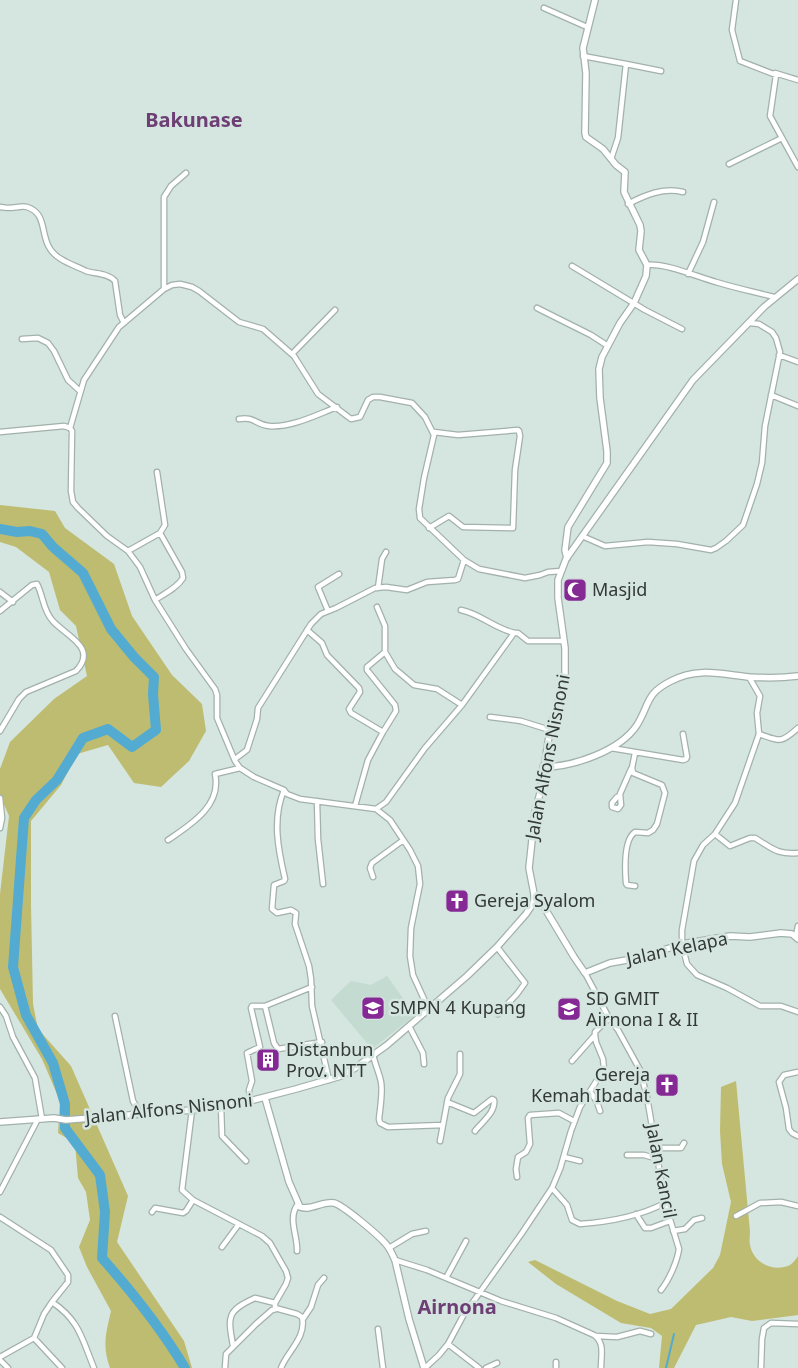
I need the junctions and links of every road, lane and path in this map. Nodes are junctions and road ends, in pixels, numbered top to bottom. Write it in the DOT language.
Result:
graph roads {
  1 [pos="596,0"];
  2 [pos="736,0"];
  3 [pos="544,8"];
  4 [pos="587,27"];
  5 [pos="583,56"];
  6 [pos="626,64"];
  7 [pos="661,71"];
  8 [pos="775,74"];
  9 [pos="798,80"];
  10 [pos="782,138"];
  11 [pos="611,159"];
  12 [pos="729,164"];
  13 [pos="798,167"];
  14 [pos="186,173"];
  15 [pos="683,192"];
  16 [pos="714,202"];
  17 [pos="628,204"];
  18 [pos="0,207"];
  19 [pos="647,265"];
  20 [pos="572,266"];
  21 [pos="688,274"];
  22 [pos="798,278"];
  23 [pos="164,290"];
  24 [pos="774,298"];
  25 [pos="634,303"];
  26 [pos="537,308"];
  27 [pos="335,310"];
  28 [pos="124,323"];
  29 [pos="750,323"];
  30 [pos="682,329"];
  31 [pos="22,339"];
  32 [pos="608,346"];
  33 [pos="292,354"];
  34 [pos="779,355"];
  35 [pos="798,362"];
  36 [pos="80,391"];
  37 [pos="771,395"];
  38 [pos="337,406"];
  39 [pos="798,406"];
  40 [pos="239,420"];
  41 [pos="70,428"];
  42 [pos="0,432"];
  43 [pos="434,432"];
  44 [pos="157,472"];
  45 [pos="429,528"];
  46 [pos="160,533"];
  47 [pos="582,536"];
  48 [pos="128,551"];
  49 [pos="386,552"];
  50 [pos="567,558"];
  51 [pos="464,560"];
  52 [pos="561,571"];
  53 [pos="338,574"];
  54 [pos="378,588"];
  55 [pos="0,592"];
  56 [pos="155,600"];
  57 [pos="13,602"];
  58 [pos="377,607"];
  59 [pos="461,610"];
  60 [pos="328,611"];
  61 [pos="0,612"];
  62 [pos="307,630"];
  63 [pos="515,633"];
  64 [pos="563,641"];
  65 [pos="385,652"];
  66 [pos="798,676"];
  67 [pos="749,677"];
  68 [pos="462,705"];
  69 [pos="490,717"];
  70 [pos="798,728"];
  71 [pos="550,730"];
  72 [pos="0,731"];
  73 [pos="383,732"];
  74 [pos="683,734"];
  75 [pos="759,734"];
  76 [pos="611,748"];
  77 [pos="636,753"];
  78 [pos="234,759"];
  79 [pos="543,767"];
  80 [pos="240,768"];
  81 [pos="632,768"];
  82 [pos="284,790"];
  83 [pos="620,796"];
  84 [pos="0,798"];
  85 [pos="318,801"];
  86 [pos="355,806"];
  87 [pos="376,809"];
  88 [pos="0,828"];
  89 [pos="715,834"];
  90 [pos="168,840"];
  91 [pos="402,841"];
  92 [pos="798,853"];
  93 [pos="373,877"];
  94 [pos="323,884"];
  95 [pos="635,886"];
  96 [pos="533,903"];
  97 [pos="798,926"];
  98 [pos="797,938"];
  99 [pos="682,944"];
  100 [pos="497,947"];
  101 [pos="585,973"];
  102 [pos="312,986"];
  103 [pos="265,1006"];
  104 [pos="0,1007"];
  105 [pos="428,1008"];
  106 [pos="798,1012"];
  107 [pos="498,1014"];
  108 [pos="115,1016"];
  109 [pos="609,1018"];
  110 [pos="410,1026"];
  111 [pos="595,1035"];
  112 [pos="322,1042"];
  113 [pos="373,1054"];
  114 [pos="460,1054"];
  115 [pos="572,1061"];
  116 [pos="424,1064"];
  117 [pos="798,1072"];
  118 [pos="329,1080"];
  119 [pos="590,1091"];
  120 [pos="264,1098"];
  121 [pos="250,1101"];
  122 [pos="447,1102"];
  123 [pos="221,1106"];
  124 [pos="192,1110"];
  125 [pos="600,1111"];
  126 [pos="140,1113"];
  127 [pos="40,1119"];
  128 [pos="574,1121"];
  129 [pos="0,1122"];
  130 [pos="443,1126"];
  131 [pos="475,1131"];
  132 [pos="798,1136"];
  133 [pos="440,1141"];
  134 [pos="684,1142"];
  135 [pos="656,1148"];
  136 [pos="627,1155"];
  137 [pos="564,1157"];
  138 [pos="658,1159"];
  139 [pos="246,1161"];
  140 [pos="580,1161"];
  141 [pos="517,1177"];
  142 [pos="552,1188"];
  143 [pos="0,1192"];
  144 [pos="193,1200"];
  145 [pos="666,1203"];
  146 [pos="298,1204"];
  147 [pos="798,1206"];
  148 [pos="152,1212"];
  149 [pos="636,1214"];
  150 [pos="736,1216"];
  151 [pos="0,1218"];
  152 [pos="702,1218"];
  153 [pos="670,1221"];
  154 [pos="239,1224"];
  155 [pos="426,1231"];
  156 [pos="674,1231"];
  157 [pos="466,1241"];
  158 [pos="222,1247"];
  159 [pos="389,1248"];
  160 [pos="297,1251"];
  161 [pos="395,1260"];
  162 [pos="324,1278"];
  163 [pos="446,1278"];
  164 [pos="661,1290"];
  165 [pos="478,1292"];
  166 [pos="52,1302"];
  167 [pos="275,1306"];
  168 [pos="303,1319"];
  169 [pos="798,1324"];
  170 [pos="378,1329"];
  171 [pos="651,1334"];
  172 [pos="596,1336"];
  173 [pos="34,1338"];
  174 [pos="448,1344"];
  175 [pos="233,1346"];
  176 [pos="0,1359"];
  177 [pos="556,1362"];
  178 [pos="497,1363"];
  179 [pos="8,1368"];
  180 [pos="62,1368"];
  181 [pos="94,1368"];
  182 [pos="225,1368"];
  183 [pos="280,1368"];
  184 [pos="383,1368"];
  185 [pos="425,1368"];
  186 [pos="479,1368"];
  187 [pos="486,1368"];
  188 [pos="556,1368"];
  189 [pos="601,1368"];
  190 [pos="761,1368"];
  1 -- 4 [label="street"];
  2 -- 8 [label="street"];
  3 -- 4 [label="street"];
  4 -- 5 [label="street"];
  5 -- 6 [label="street"];
  5 -- 11 [label="street"];
  6 -- 7 [label="street"];
  6 -- 11 [label="street"];
  8 -- 9 [label="street"];
  8 -- 10 [label="street"];
  10 -- 12 [label="street"];
  10 -- 13 [label="street"];
  11 -- 17 [label="street"];
  14 -- 23 [label="street"];
  15 -- 17 [label="street"];
  16 -- 21 [label="street"];
  17 -- 19 [label="street"];
  18 -- 28 [label="street"];
  19 -- 21 [label="street"];
  19 -- 25 [label="street"];
  20 -- 25 [label="street"];
  21 -- 24 [label="street"];
  22 -- 24 [label="street, Jalan Alfons Nisnoni"];
  23 -- 28 [label="street"];
  23 -- 33 [label="street"];
  24 -- 29 [label="street, Jalan Alfons Nisnoni"];
  25 -- 30 [label="street"];
  25 -- 32 [label="street"];
  26 -- 32 [label="street"];
  27 -- 33 [label="street"];
  28 -- 36 [label="street"];
  29 -- 34 [label="street"];
  29 -- 47 [label="street, Jalan Alfons Nisnoni"];
  31 -- 36 [label="street"];
  32 -- 50 [label="street"];
  33 -- 38 [label="street"];
  34 -- 35 [label="street"];
  34 -- 37 [label="street"];
  36 -- 41 [label="street"];
  37 -- 39 [label="street"];
  37 -- 47 [label="street"];
  38 -- 40 [label="street"];
  38 -- 43 [label="street"];
  41 -- 42 [label="street"];
  41 -- 48 [label="street"];
  43 -- 45 [label="street"];
  43 -- 45 [label="street"];
  44 -- 46 [label="street"];
  45 -- 51 [label="street"];
  46 -- 48 [label="street"];
  46 -- 56 [label="street"];
  47 -- 50 [label="street, Jalan Alfons Nisnoni"];
  48 -- 56 [label="street"];
  49 -- 54 [label="street"];
  50 -- 52 [label="street, Jalan Alfons Nisnoni"];
  51 -- 52 [label="street"];
  51 -- 54 [label="street"];
  52 -- 64 [label="street, Jalan Alfons Nisnoni"];
  53 -- 60 [label="street"];
  54 -- 60 [label="street"];
  55 -- 57 [label="street"];
  56 -- 78 [label="street"];
  57 -- 61 [label="street"];
  57 -- 72 [label="street"];
  58 -- 65 [label="street"];
  59 -- 63 [label="street"];
  60 -- 62 [label="street"];
  62 -- 73 [label="street"];
  62 -- 78 [label="street"];
  63 -- 64 [label="street"];
  63 -- 68 [label="street"];
  64 -- 71 [label="street, Jalan Alfons Nisnoni"];
  65 -- 68 [label="street"];
  65 -- 73 [label="street"];
  66 -- 67 [label="street"];
  67 -- 75 [label="street"];
  67 -- 76 [label="street"];
  68 -- 87 [label="street"];
  69 -- 71 [label="street"];
  70 -- 75 [label="street"];
  71 -- 79 [label="street, Jalan Alfons Nisnoni"];
  73 -- 86 [label="street"];
  74 -- 77 [label="street"];
  75 -- 89 [label="street"];
  76 -- 77 [label="street"];
  76 -- 79 [label="street"];
  77 -- 81 [label="street"];
  78 -- 80 [label="street"];
  79 -- 96 [label="street, Jalan Alfons Nisnoni"];
  80 -- 82 [label="street"];
  80 -- 90 [label="street"];
  81 -- 83 [label="street"];
  81 -- 95 [label="street"];
  82 -- 85 [label="street"];
  82 -- 102 [label="street"];
  84 -- 88 [label="street"];
  85 -- 86 [label="street"];
  85 -- 94 [label="street"];
  86 -- 87 [label="street"];
  87 -- 91 [label="street"];
  89 -- 92 [label="street"];
  89 -- 99 [label="street"];
  91 -- 93 [label="street"];
  91 -- 105 [label="street"];
  96 -- 100 [label="street, Jalan Alfons Nisnoni"];
  96 -- 101 [label="street, Jalan Kancil"];
  97 -- 98 [label="street"];
  98 -- 99 [label="street, Jalan Kelapa"];
  99 -- 101 [label="street, Jalan Kelapa"];
  99 -- 106 [label="street"];
  100 -- 105 [label="street, Jalan Alfons Nisnoni"];
  100 -- 107 [label="street"];
  101 -- 109 [label="street, Jalan Kancil"];
  102 -- 103 [label="street"];
  102 -- 112 [label="street"];
  103 -- 112 [label="street"];
  103 -- 121 [label="street"];
  104 -- 127 [label="street"];
  105 -- 110 [label="street, Jalan Alfons Nisnoni"];
  108 -- 126 [label="street"];
  109 -- 111 [label="street"];
  109 -- 135 [label="street, Jalan Kancil"];
  110 -- 113 [label="street, Jalan Alfons Nisnoni"];
  110 -- 116 [label="street"];
  111 -- 115 [label="street"];
  111 -- 119 [label="street"];
  112 -- 118 [label="street"];
  113 -- 118 [label="street, Jalan Alfons Nisnoni"];
  113 -- 130 [label="street"];
  114 -- 122 [label="street"];
  117 -- 132 [label="street"];
  118 -- 120 [label="street, Jalan Alfons Nisnoni"];
  119 -- 125 [label="street"];
  119 -- 128 [label="street"];
  120 -- 121 [label="street, Jalan Alfons Nisnoni"];
  120 -- 146 [label="street"];
  121 -- 123 [label="street, Jalan Alfons Nisnoni"];
  122 -- 130 [label="street"];
  122 -- 131 [label="street"];
  123 -- 124 [label="street, Jalan Alfons Nisnoni"];
  123 -- 139 [label="street"];
  124 -- 126 [label="street, Jalan Alfons Nisnoni"];
  124 -- 144 [label="street"];
  126 -- 127 [label="street, Jalan Alfons Nisnoni"];
  127 -- 129 [label="street, Jalan Alfons Nisnoni"];
  127 -- 143 [label="street"];
  128 -- 137 [label="street"];
  128 -- 141 [label="street"];
  130 -- 133 [label="street"];
  134 -- 135 [label="street"];
  135 -- 138 [label="street, Jalan Kancil"];
  136 -- 138 [label="street"];
  137 -- 140 [label="street"];
  137 -- 142 [label="street"];
  138 -- 145 [label="street, Jalan Kancil"];
  142 -- 149 [label="street"];
  142 -- 165 [label="street"];
  144 -- 148 [label="street"];
  144 -- 154 [label="street"];
  145 -- 149 [label="street"];
  145 -- 153 [label="street, Jalan Kancil"];
  146 -- 159 [label="street"];
  146 -- 160 [label="street"];
  147 -- 150 [label="street"];
  149 -- 153 [label="street"];
  151 -- 166 [label="street"];
  152 -- 156 [label="street"];
  153 -- 156 [label="street, Jalan Kancil"];
  154 -- 158 [label="street"];
  154 -- 167 [label="street"];
  155 -- 159 [label="street"];
  156 -- 164 [label="street, Jalan Kancil"];
  157 -- 163 [label="street"];
  159 -- 161 [label="street"];
  161 -- 163 [label="street"];
  161 -- 185 [label="street"];
  162 -- 168 [label="street"];
  163 -- 165 [label="street"];
  165 -- 172 [label="street"];
  165 -- 174 [label="street"];
  166 -- 173 [label="street"];
  166 -- 181 [label="street"];
  167 -- 168 [label="street"];
  167 -- 175 [label="street"];
  167 -- 175 [label="street"];
  168 -- 183 [label="street"];
  169 -- 190 [label="street"];
  170 -- 184 [label="street"];
  171 -- 172 [label="street"];
  172 -- 189 [label="street"];
  173 -- 176 [label="street"];
  173 -- 180 [label="street"];
  174 -- 185 [label="street"];
  174 -- 186 [label="street"];
  175 -- 182 [label="street"];
  176 -- 179 [label="street"];
  177 -- 188 [label="street"];
  178 -- 187 [label="street"];
}
